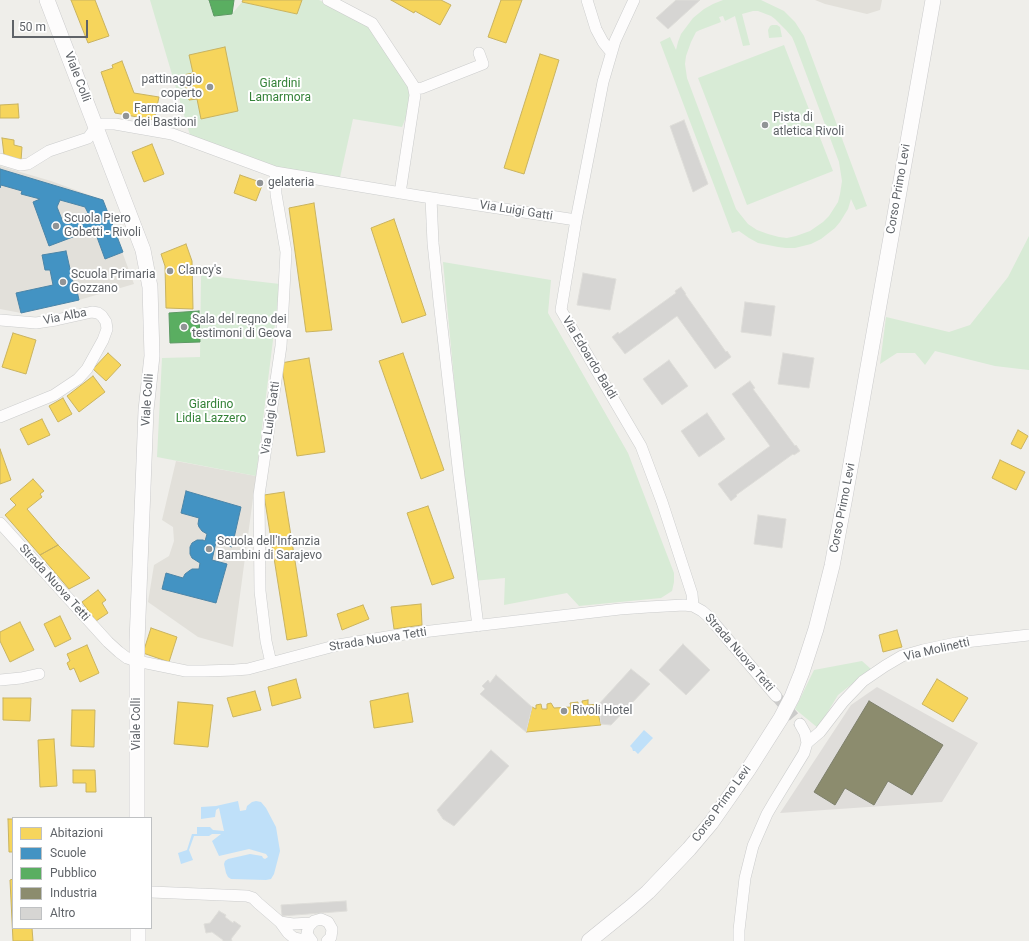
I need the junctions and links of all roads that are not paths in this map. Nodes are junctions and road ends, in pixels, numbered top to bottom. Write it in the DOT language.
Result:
graph roads {
  1 [pos="47,0"];
  2 [pos="328,0"];
  3 [pos="587,0"];
  4 [pos="634,0"];
  5 [pos="933,0"];
  6 [pos="611,52"];
  7 [pos="479,53"];
  8 [pos="414,89"];
  9 [pos="96,127"];
  10 [pos="0,159"];
  11 [pos="275,172"];
  12 [pos="400,193"];
  13 [pos="431,198"];
  14 [pos="576,220"];
  15 [pos="0,320"];
  16 [pos="0,418"];
  17 [pos="0,523"];
  18 [pos="693,606"];
  19 [pos="478,626"];
  20 [pos="1029,635"];
  21 [pos="137,662"];
  22 [pos="271,663"];
  23 [pos="39,674"];
  24 [pos="0,680"];
  25 [pos="776,696"];
  26 [pos="800,724"];
  27 [pos="807,743"];
  28 [pos="137,817"];
  29 [pos="152,892"];
  30 [pos="280,922"];
  31 [pos="311,923"];
  32 [pos="138,929"];
  33 [pos="138,941"];
  34 [pos="311,941"];
  35 [pos="327,941"];
  36 [pos="588,941"];
  37 [pos="739,941"];
  1 -- 9 [label="main road, Viale Colli"];
  2 -- 8 [label="street"];
  3 -- 6 [label="street"];
  4 -- 6 [label="street, Via Edoardo Baldi"];
  5 -- 36 [label="main road, Corso Primo Levi"];
  6 -- 14 [label="street, Via Edoardo Baldi"];
  7 -- 8 [label="street"];
  8 -- 12 [label="street"];
  9 -- 10 [label="street"];
  9 -- 11 [label="street, Via Luigi Gatti"];
  9 -- 21 [label="main road, Viale Colli"];
  11 -- 12 [label="street, Via Luigi Gatti"];
  11 -- 22 [label="street, Via Luigi Gatti"];
  12 -- 13 [label="street, Via Luigi Gatti"];
  13 -- 14 [label="street, Via Luigi Gatti"];
  13 -- 19 [label="street"];
  14 -- 18 [label="street, Via Edoardo Baldi"];
  15 -- 16 [label="street, Via Alba"];
  17 -- 21 [label="street, Strada Nuova Tetti"];
  18 -- 19 [label="street, Strada Nuova Tetti"];
  18 -- 25 [label="street, Strada Nuova Tetti"];
  19 -- 22 [label="street, Strada Nuova Tetti"];
  20 -- 27 [label="street, Via Molinetti"];
  21 -- 22 [label="street, Strada Nuova Tetti"];
  21 -- 28 [label="main road, Viale Colli"];
  23 -- 24 [label="street"];
  26 -- 27 [label="street"];
  27 -- 37 [label="street"];
  29 -- 30 [label="street"];
  30 -- 31 [label="street"];
  30 -- 34 [label="street"];
  31 -- 34 [label="street"];
  31 -- 35 [label="street"];
  32 -- 33 [label="main road"];
}
